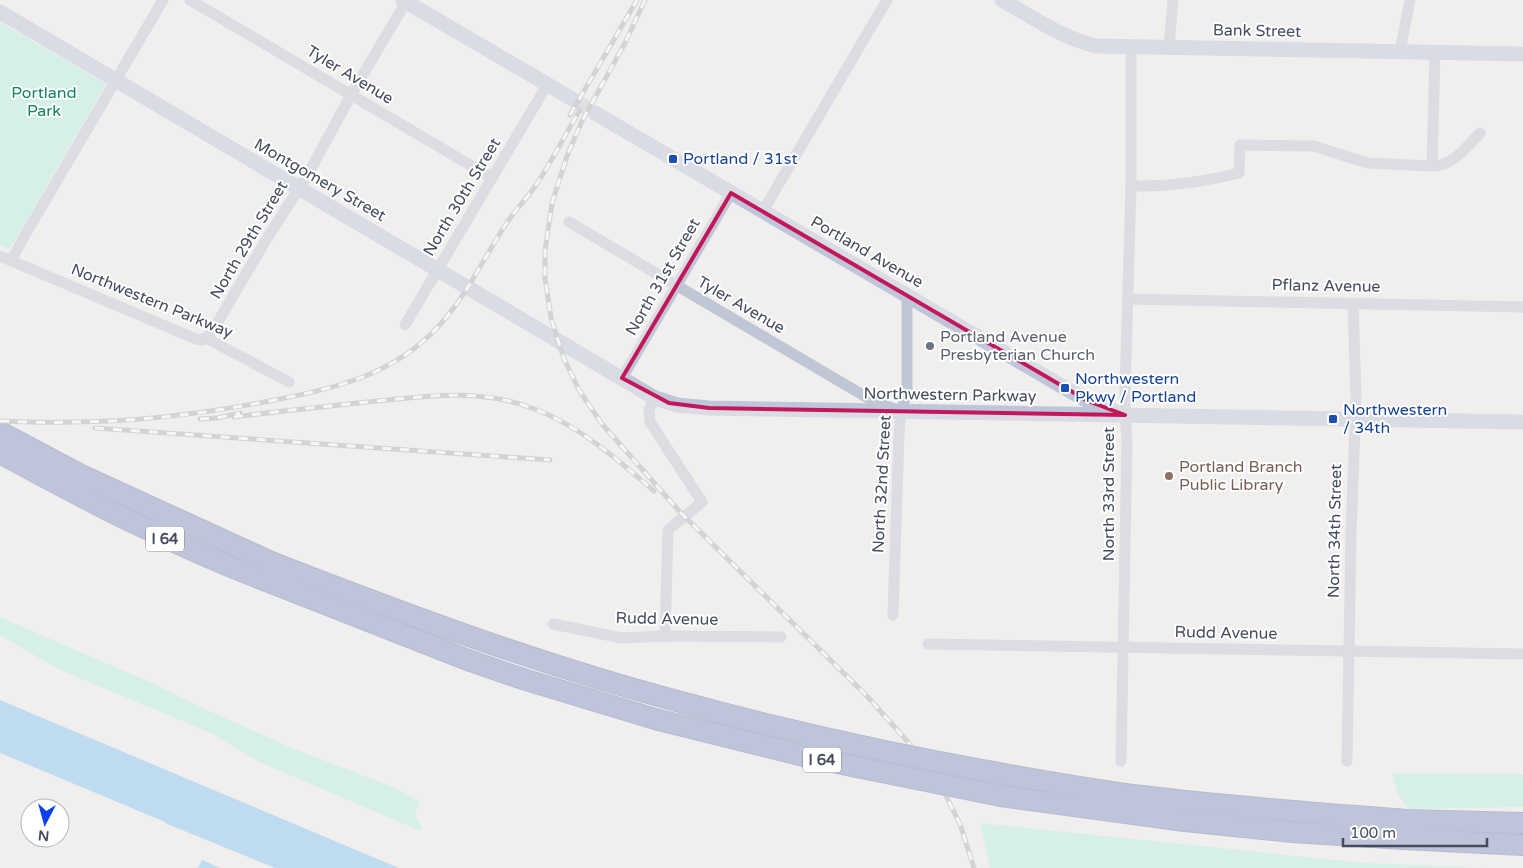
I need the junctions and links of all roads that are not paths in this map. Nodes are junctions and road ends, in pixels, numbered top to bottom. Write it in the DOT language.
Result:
graph roads {
  1 [pos="163,0"];
  2 [pos="190,0"];
  3 [pos="887,0"];
  4 [pos="1002,0"];
  5 [pos="1173,0"];
  6 [pos="1410,0"];
  7 [pos="404,1"];
  8 [pos="0,12"];
  9 [pos="1131,47"];
  10 [pos="1169,47"];
  11 [pos="1400,51"];
  12 [pos="1435,52"];
  13 [pos="1523,54"];
  14 [pos="115,80"];
  15 [pos="547,85"];
  16 [pos="351,95"];
  17 [pos="574,100"];
  18 [pos="595,113"];
  19 [pos="1480,133"];
  20 [pos="1432,166"];
  21 [pos="492,178"];
  22 [pos="1131,186"];
  23 [pos="300,188"];
  24 [pos="732,192"];
  25 [pos="763,211"];
  26 [pos="568,222"];
  27 [pos="0,256"];
  28 [pos="11,261"];
  29 [pos="438,270"];
  30 [pos="677,287"];
  31 [pos="907,296"];
  32 [pos="1128,299"];
  33 [pos="1353,303"];
  34 [pos="1523,306"];
  35 [pos="405,325"];
  36 [pos="206,338"];
  37 [pos="622,378"];
  38 [pos="289,382"];
  39 [pos="655,398"];
  40 [pos="901,411"];
  41 [pos="1125,415"];
  42 [pos="1355,420"];
  43 [pos="1523,422"];
  44 [pos="0,432"];
  45 [pos="0,453"];
  46 [pos="893,614"];
  47 [pos="553,624"];
  48 [pos="665,636"];
  49 [pos="781,637"];
  50 [pos="928,644"];
  51 [pos="1123,647"];
  52 [pos="1349,651"];
  53 [pos="1523,654"];
  54 [pos="1121,761"];
  55 [pos="1347,761"];
  56 [pos="1523,823"];
  57 [pos="1405,829"];
  58 [pos="1523,845"];
  1 -- 14 [label="street"];
  2 -- 16 [label="street, Tyler Avenue"];
  3 -- 25 [label="street"];
  4 -- 9 [label="street, Bank Street"];
  5 -- 10 [label="street"];
  6 -- 11 [label="street"];
  7 -- 15 [label="street"];
  7 -- 16 [label="street, North 29th Street"];
  8 -- 14 [label="street, Montgomery Street"];
  9 -- 10 [label="street, Bank Street"];
  9 -- 22 [label="street, North 33rd Street"];
  10 -- 11 [label="street, Bank Street"];
  11 -- 12 [label="street, Bank Street"];
  12 -- 13 [label="street, Bank Street"];
  12 -- 20 [label="street"];
  14 -- 23 [label="street, Montgomery Street"];
  14 -- 28 [label="street"];
  15 -- 17 [label="street"];
  15 -- 21 [label="street, North 30th Street"];
  16 -- 21 [label="street, Tyler Avenue"];
  16 -- 23 [label="street, North 29th Street"];
  18 -- 24 [label="street, Portland Avenue"];
  19 -- 20 [label="street"];
  20 -- 22 [label="street"];
  21 -- 29 [label="street, North 30th Street"];
  22 -- 32 [label="street, North 33rd Street"];
  23 -- 29 [label="street, Montgomery Street"];
  23 -- 36 [label="street, North 29th Street"];
  24 -- 25 [label="street, Portland Avenue"];
  24 -- 30 [label="street, North 31st Street"];
  25 -- 31 [label="street, Portland Avenue"];
  26 -- 30 [label="street, Tyler Avenue"];
  27 -- 28 [label="street, Northwestern Parkway"];
  28 -- 36 [label="street, Northwestern Parkway"];
  29 -- 35 [label="street, North 30th Street"];
  29 -- 37 [label="street, Montgomery Street"];
  30 -- 37 [label="street, North 31st Street"];
  30 -- 40 [label="street, Tyler Avenue"];
  31 -- 40 [label="street, North 32nd Street"];
  31 -- 41 [label="street, Portland Avenue"];
  32 -- 33 [label="street, Pflanz Avenue"];
  32 -- 41 [label="street, North 33rd Street"];
  33 -- 34 [label="street, Pflanz Avenue"];
  33 -- 42 [label="street, North 34th Street"];
  36 -- 38 [label="street, Northwestern Parkway"];
  37 -- 39 [label="street, Northwestern Parkway"];
  39 -- 40 [label="street, Northwestern Parkway"];
  39 -- 48 [label="street"];
  40 -- 41 [label="street, Northwestern Parkway"];
  40 -- 46 [label="street, North 32nd Street"];
  41 -- 42 [label="street, Northwestern Parkway"];
  41 -- 51 [label="street, North 33rd Street"];
  42 -- 43 [label="street, Northwestern Parkway"];
  42 -- 52 [label="street, North 34th Street"];
  44 -- 57 [label="highway, I 64, bridge"];
  45 -- 57 [label="highway, I 64, bridge"];
  47 -- 48 [label="street, Rudd Avenue"];
  48 -- 49 [label="street, Rudd Avenue"];
  50 -- 51 [label="street, Rudd Avenue"];
  51 -- 52 [label="street, Rudd Avenue"];
  51 -- 54 [label="street, North 33rd Street"];
  52 -- 53 [label="street, Rudd Avenue"];
  52 -- 55 [label="street, North 34th Street"];
  56 -- 57 [label="highway, I 64"];
  57 -- 58 [label="highway, I 64"];
}
